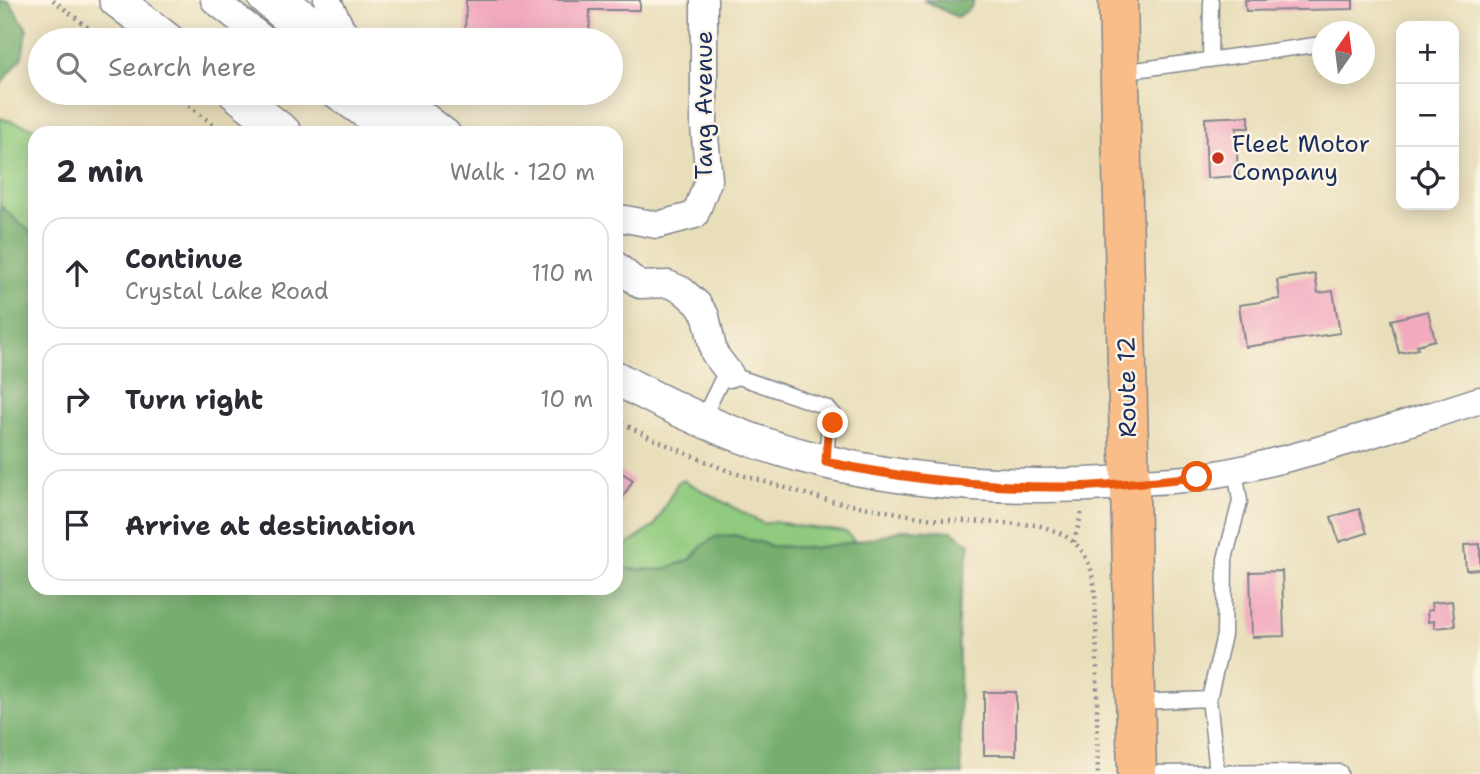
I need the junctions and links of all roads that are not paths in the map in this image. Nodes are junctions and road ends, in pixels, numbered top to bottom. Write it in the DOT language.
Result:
graph roads {
  1 [pos="116,0"];
  2 [pos="214,0"];
  3 [pos="224,0"];
  4 [pos="262,0"];
  5 [pos="287,0"];
  6 [pos="327,0"];
  7 [pos="704,0"];
  8 [pos="1118,0"];
  9 [pos="1211,1"];
  10 [pos="152,28"];
  11 [pos="249,28"];
  12 [pos="251,28"];
  13 [pos="295,28"];
  14 [pos="323,28"];
  15 [pos="341,28"];
  16 [pos="1312,45"];
  17 [pos="1210,60"];
  18 [pos="1119,72"];
  19 [pos="250,105"];
  20 [pos="349,105"];
  21 [pos="388,105"];
  22 [pos="415,105"];
  23 [pos="276,126"];
  24 [pos="380,126"];
  25 [pos="416,126"];
  26 [pos="439,126"];
  27 [pos="623,219"];
  28 [pos="628,281"];
  29 [pos="730,374"];
  30 [pos="623,382"];
  31 [pos="1480,400"];
  32 [pos="702,420"];
  33 [pos="826,462"];
  34 [pos="1235,470"];
  35 [pos="1130,482"];
  36 [pos="1209,699"];
  37 [pos="1135,702"];
  38 [pos="1217,772"];
  39 [pos="1188,773"];
  40 [pos="1137,774"];
  41 [pos="1340,774"];
  1 -- 10 [label="street"];
  2 -- 11 [label="street"];
  3 -- 12 [label="street"];
  4 -- 13 [label="street"];
  5 -- 14 [label="street"];
  6 -- 15 [label="street"];
  7 -- 27 [label="street, Tang Avenue"];
  8 -- 18 [label="highway, Route 12"];
  9 -- 17 [label="lane"];
  16 -- 17 [label="lane"];
  17 -- 18 [label="lane"];
  18 -- 35 [label="highway, Route 12"];
  19 -- 23 [label="street"];
  20 -- 24 [label="street"];
  21 -- 25 [label="street"];
  22 -- 26 [label="street"];
  28 -- 29 [label="street"];
  29 -- 32 [label="lane"];
  29 -- 33 [label="lane"];
  30 -- 32 [label="street"];
  31 -- 34 [label="street"];
  32 -- 33 [label="street"];
  33 -- 35 [label="street"];
  34 -- 35 [label="street"];
  34 -- 36 [label="lane"];
  35 -- 37 [label="highway, Route 12"];
  36 -- 37 [label="lane"];
  36 -- 38 [label="lane"];
  37 -- 40 [label="highway, Route 12"];
  38 -- 39 [label="lane"];
  38 -- 41 [label="lane"];
  39 -- 40 [label="lane"];
}
